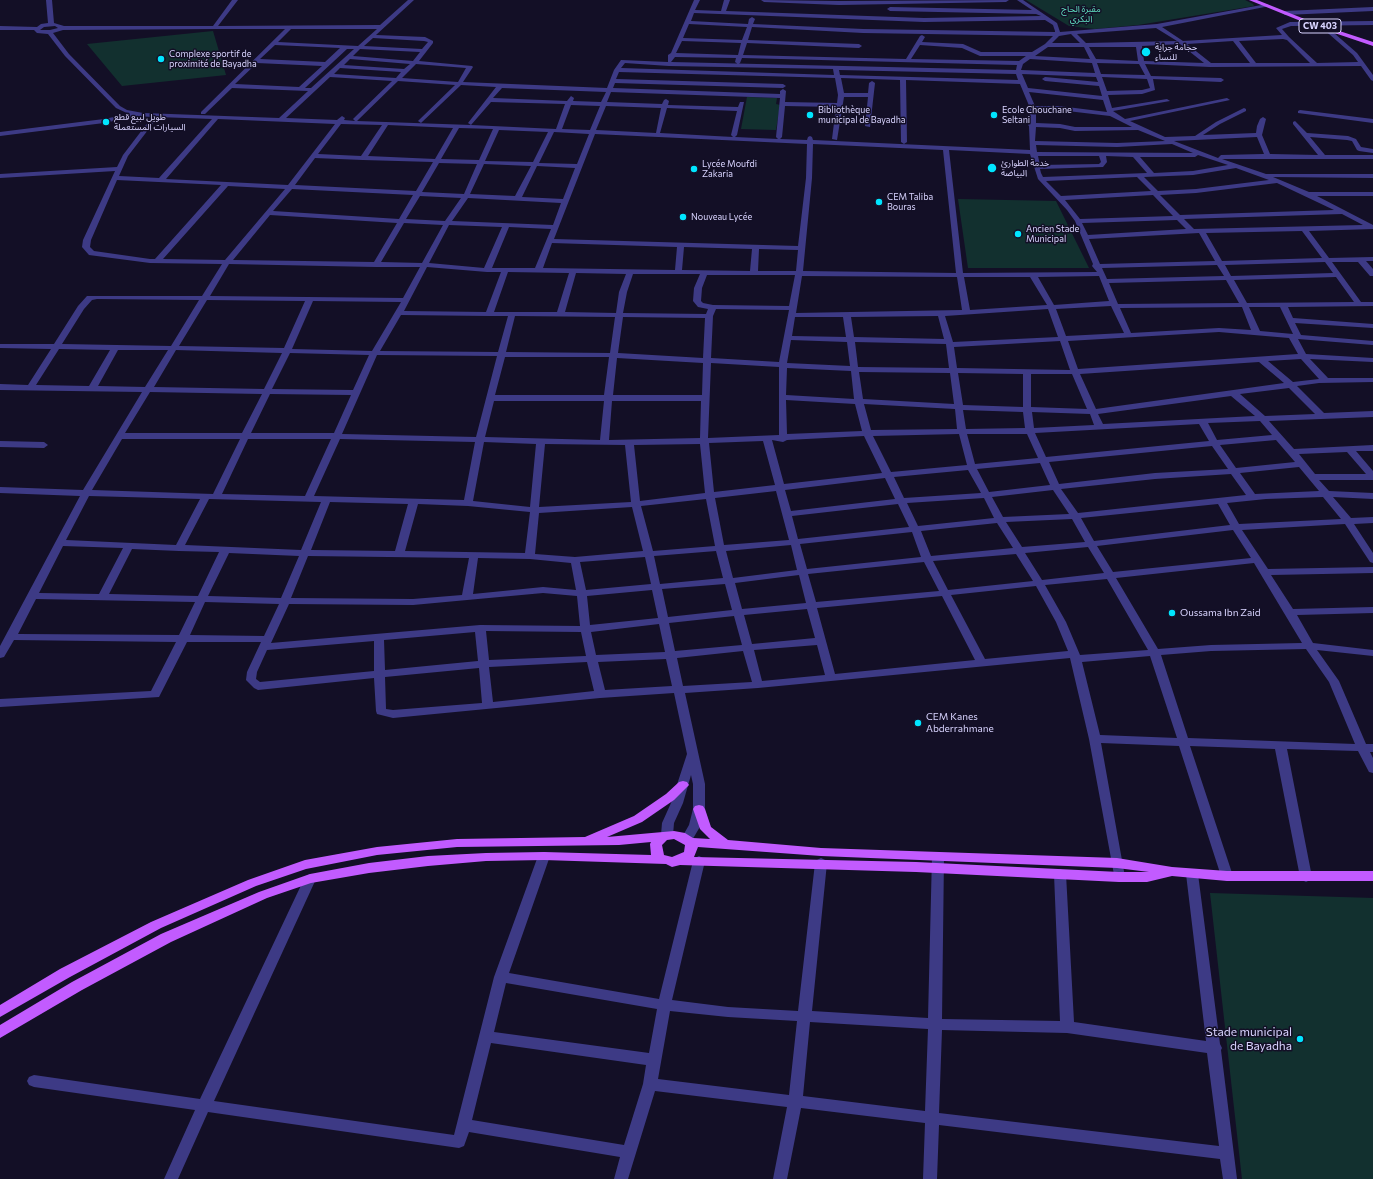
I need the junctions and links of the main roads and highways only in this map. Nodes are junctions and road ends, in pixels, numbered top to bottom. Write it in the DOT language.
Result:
graph roads {
  1 [pos="1252,0"];
  2 [pos="1256,0"];
  3 [pos="1267,6"];
  4 [pos="1373,44"];
  5 [pos="683,785"];
  6 [pos="700,810"];
  7 [pos="665,836"];
  8 [pos="688,840"];
  9 [pos="579,842"];
  10 [pos="726,846"];
  11 [pos="666,860"];
  12 [pos="679,861"];
  13 [pos="938,862"];
  14 [pos="1172,872"];
  15 [pos="1373,876"];
  16 [pos="0,1012"];
  17 [pos="0,1032"];
  1 -- 3 [label="main road, CW 403"];
  2 -- 3 [label="main road, CW 403"];
  3 -- 4 [label="main road, CW 403"];
  5 -- 9 [label="main road"];
  6 -- 10 [label="main road"];
  7 -- 8 [label="main road"];
  7 -- 9 [label="main road"];
  7 -- 11 [label="main road"];
  8 -- 10 [label="main road"];
  8 -- 12 [label="main road"];
  9 -- 16 [label="main road"];
  10 -- 13 [label="main road"];
  11 -- 12 [label="main road"];
  11 -- 17 [label="main road"];
  12 -- 13 [label="main road"];
  13 -- 14 [label="main road"];
  13 -- 14 [label="main road"];
  14 -- 15 [label="main road"];
}
